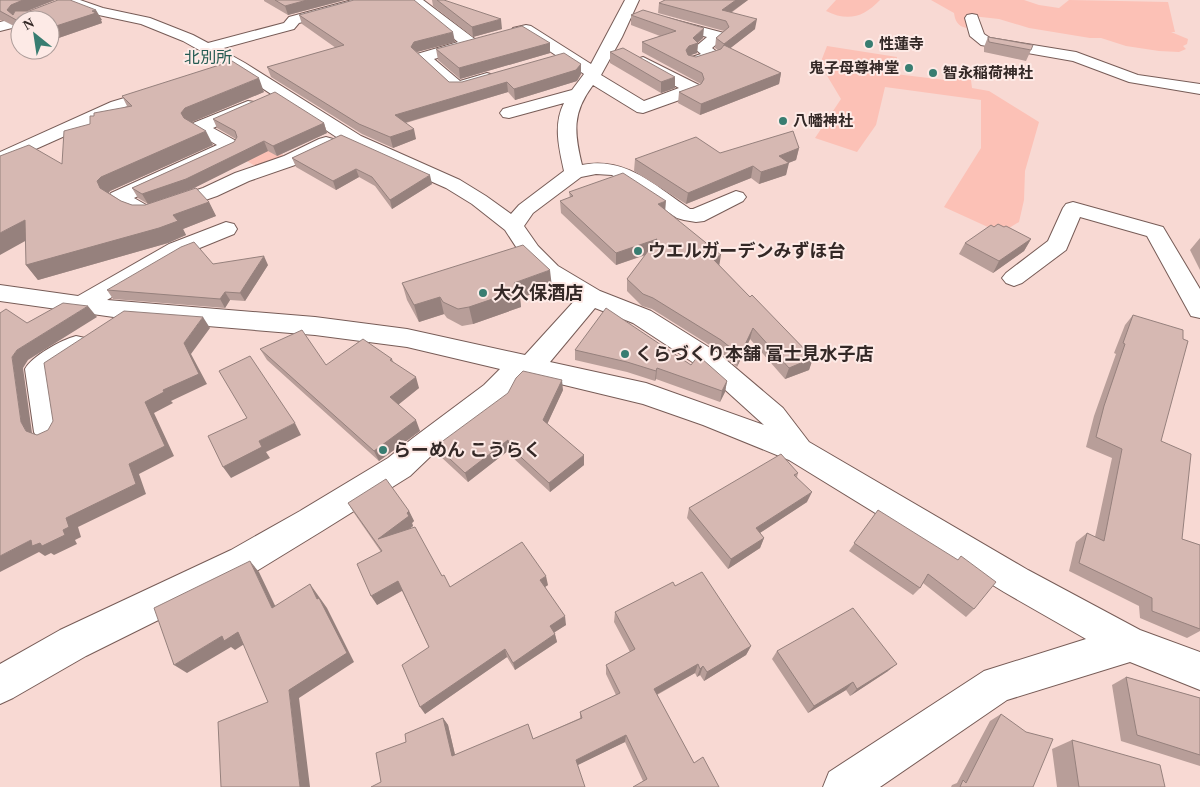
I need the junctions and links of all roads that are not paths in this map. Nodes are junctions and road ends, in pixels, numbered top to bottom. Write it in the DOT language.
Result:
graph roads {
  1 [pos="70,0"];
  2 [pos="368,0"];
  3 [pos="414,0"];
  4 [pos="52,9"];
  5 [pos="639,10"];
  6 [pos="972,18"];
  7 [pos="508,34"];
  8 [pos="489,39"];
  9 [pos="470,44"];
  10 [pos="610,44"];
  11 [pos="207,48"];
  12 [pos="566,56"];
  13 [pos="548,61"];
  14 [pos="695,61"];
  15 [pos="239,66"];
  16 [pos="220,72"];
  17 [pos="502,74"];
  18 [pos="592,74"];
  19 [pos="173,88"];
  20 [pos="1200,89"];
  21 [pos="279,93"];
  22 [pos="577,94"];
  23 [pos="509,113"];
  24 [pos="344,134"];
  25 [pos="0,159"];
  26 [pos="574,173"];
  27 [pos="736,197"];
  28 [pos="513,226"];
  29 [pos="226,229"];
  30 [pos="1014,278"];
  31 [pos="0,293"];
  32 [pos="591,297"];
  33 [pos="80,305"];
  34 [pos="1200,310"];
  35 [pos="128,311"];
  36 [pos="1200,314"];
  37 [pos="1200,333"];
  38 [pos="526,365"];
  39 [pos="48,432"];
  40 [pos="799,451"];
  41 [pos="1130,644"];
  42 [pos="1200,671"];
  43 [pos="0,685"];
  44 [pos="844,787"];
  1 -- 4 [label="street"];
  1 -- 11 [label="street"];
  2 -- 11 [label="street"];
  3 -- 9 [label="street"];
  5 -- 10 [label="street"];
  5 -- 14 [label="street"];
  6 -- 20 [label="street"];
  7 -- 12 [label="street"];
  8 -- 9 [label="street"];
  9 -- 17 [label="street"];
  10 -- 18 [label="street"];
  10 -- 18 [label="street"];
  11 -- 15 [label="street"];
  12 -- 13 [label="street"];
  12 -- 18 [label="street"];
  15 -- 16 [label="street"];
  15 -- 21 [label="street"];
  18 -- 22 [label="street"];
  19 -- 25 [label="street"];
  21 -- 24 [label="street"];
  21 -- 24 [label="street"];
  22 -- 23 [label="street"];
  22 -- 26 [label="street"];
  24 -- 28 [label="street"];
  26 -- 27 [label="street"];
  26 -- 28 [label="street"];
  28 -- 32 [label="street"];
  29 -- 33 [label="street"];
  30 -- 34 [label="street"];
  31 -- 33 [label="street"];
  32 -- 38 [label="street"];
  32 -- 40 [label="street"];
  33 -- 35 [label="street"];
  35 -- 38 [label="street"];
  35 -- 39 [label="street"];
  36 -- 37 [label="street"];
  38 -- 40 [label="street"];
  38 -- 43 [label="street"];
  40 -- 41 [label="street"];
  41 -- 42 [label="street"];
  41 -- 44 [label="street"];
}
